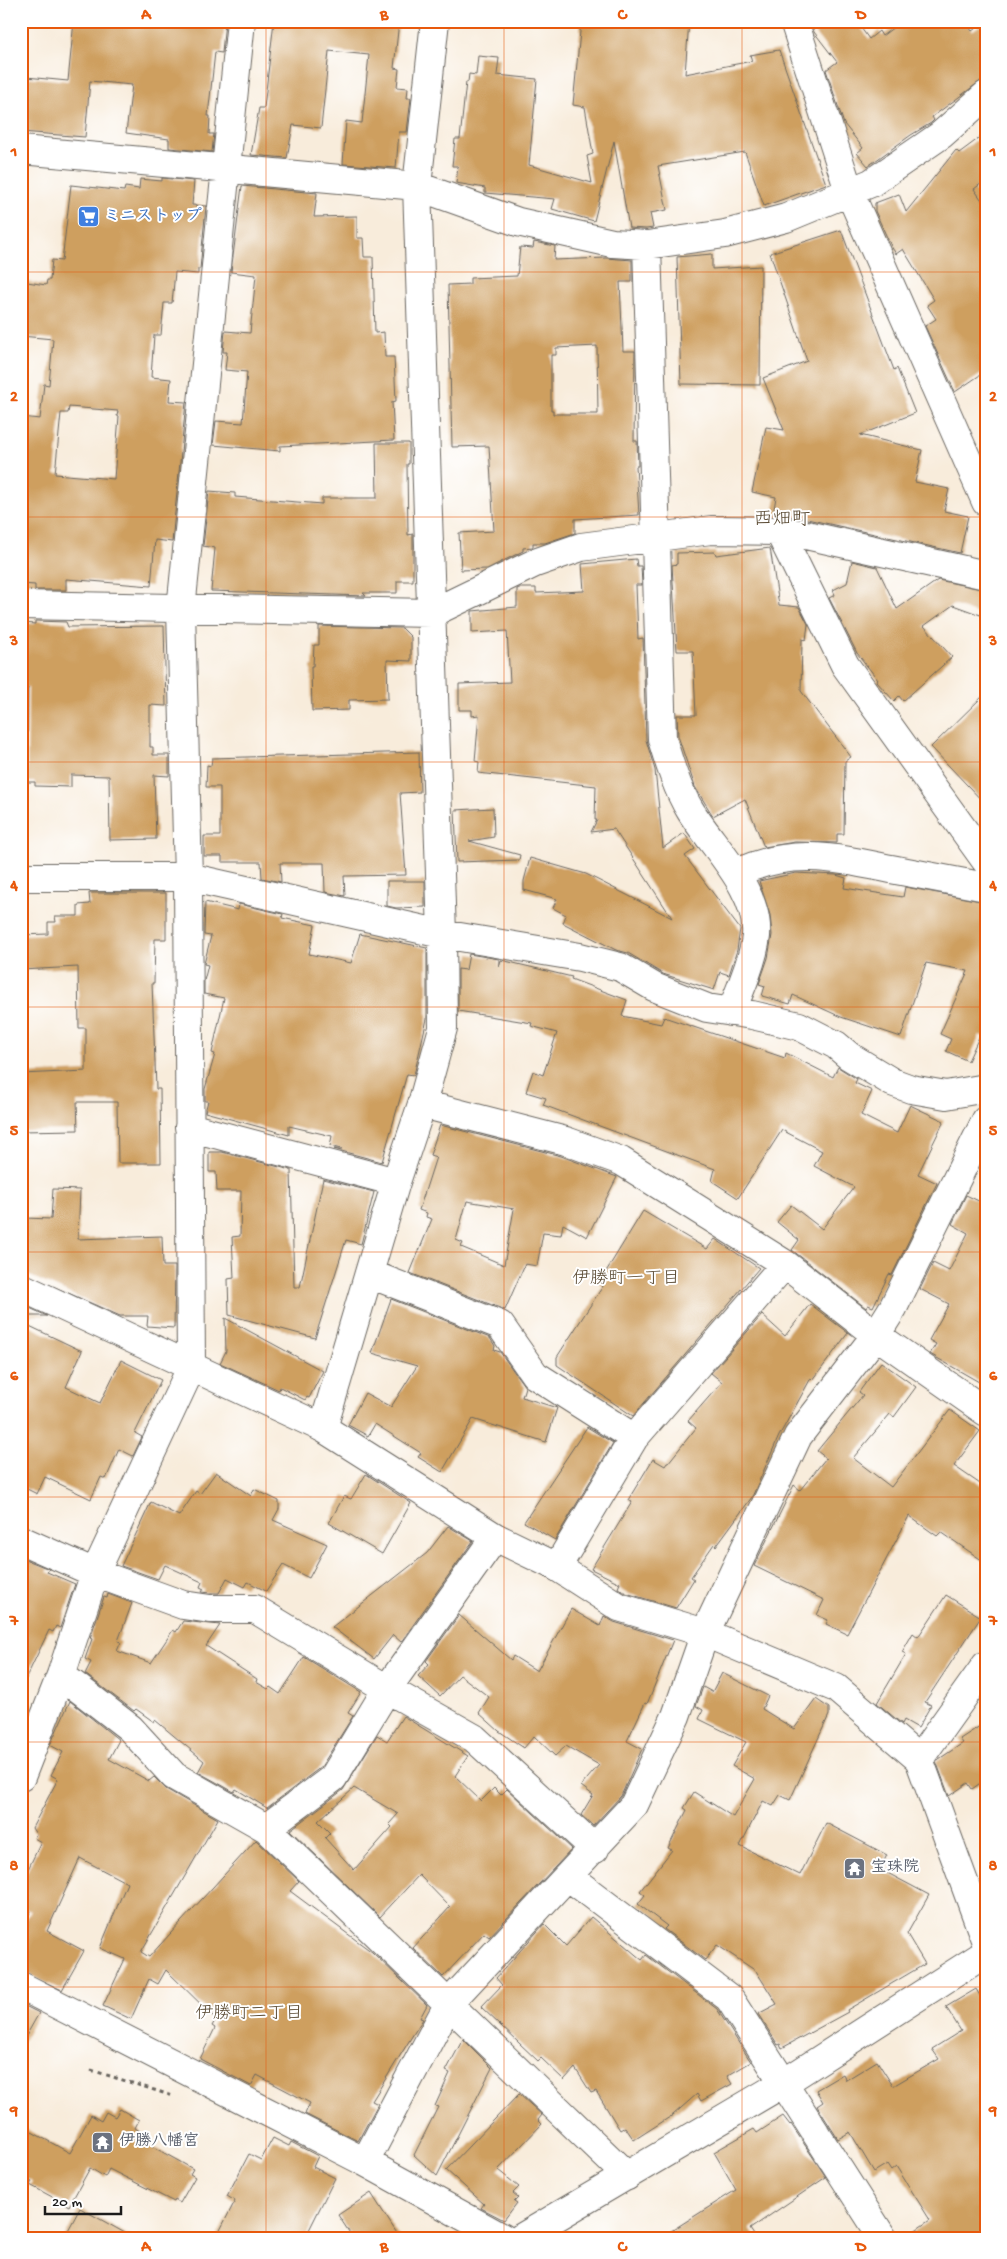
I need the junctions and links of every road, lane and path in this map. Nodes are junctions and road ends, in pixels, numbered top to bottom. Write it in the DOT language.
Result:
graph roads {
  1 [pos="241,21"];
  2 [pos="435,21"];
  3 [pos="794,21"];
  4 [pos="986,95"];
  5 [pos="21,150"];
  6 [pos="227,168"];
  7 [pos="417,186"];
  8 [pos="849,191"];
  9 [pos="647,245"];
  10 [pos="986,502"];
  11 [pos="780,531"];
  12 [pos="656,538"];
  13 [pos="986,575"];
  14 [pos="21,605"];
  15 [pos="181,609"];
  16 [pos="432,612"];
  17 [pos="986,861"];
  18 [pos="736,873"];
  19 [pos="21,877"];
  20 [pos="188,878"];
  21 [pos="986,887"];
  22 [pos="442,934"];
  23 [pos="732,1012"];
  24 [pos="986,1088"];
  25 [pos="422,1104"];
  26 [pos="986,1120"];
  27 [pos="189,1127"];
  28 [pos="396,1182"];
  29 [pos="785,1264"];
  30 [pos="370,1274"];
  31 [pos="21,1287"];
  32 [pos="876,1335"];
  33 [pos="191,1368"];
  34 [pos="986,1412"];
  35 [pos="323,1428"];
  36 [pos="634,1438"];
  37 [pos="496,1537"];
  38 [pos="21,1540"];
  39 [pos="556,1567"];
  40 [pos="95,1573"];
  41 [pos="705,1632"];
  42 [pos="986,1665"];
  43 [pos="61,1675"];
  44 [pos="387,1689"];
  45 [pos="29,1736"];
  46 [pos="918,1758"];
  47 [pos="21,1777"];
  48 [pos="266,1828"];
  49 [pos="595,1850"];
  50 [pos="569,1877"];
  51 [pos="986,1942"];
  52 [pos="986,1954"];
  53 [pos="21,1986"];
  54 [pos="449,2004"];
  55 [pos="91,2070"];
  56 [pos="192,2073"];
  57 [pos="782,2084"];
  58 [pos="365,2162"];
  59 [pos="627,2176"];
  60 [pos="503,2238"];
  61 [pos="521,2238"];
  62 [pos="883,2238"];
  1 -- 6 [label="street"];
  2 -- 7 [label="street"];
  3 -- 8 [label="street"];
  4 -- 8 [label="street"];
  5 -- 6 [label="street"];
  6 -- 7 [label="street"];
  6 -- 15 [label="street"];
  7 -- 9 [label="street"];
  7 -- 16 [label="street"];
  8 -- 9 [label="street"];
  8 -- 10 [label="street"];
  9 -- 12 [label="street"];
  11 -- 12 [label="street"];
  11 -- 13 [label="street"];
  11 -- 17 [label="street"];
  12 -- 16 [label="street"];
  12 -- 18 [label="street"];
  14 -- 15 [label="street"];
  15 -- 16 [label="street"];
  15 -- 20 [label="street"];
  16 -- 22 [label="street"];
  18 -- 21 [label="street"];
  18 -- 23 [label="street"];
  19 -- 20 [label="street"];
  20 -- 22 [label="street"];
  20 -- 27 [label="street"];
  22 -- 23 [label="street"];
  22 -- 25 [label="street"];
  23 -- 24 [label="street"];
  25 -- 28 [label="street"];
  25 -- 29 [label="street"];
  26 -- 32 [label="street"];
  27 -- 28 [label="street"];
  27 -- 33 [label="street"];
  28 -- 30 [label="street"];
  29 -- 32 [label="street"];
  29 -- 36 [label="street"];
  30 -- 35 [label="street"];
  30 -- 36 [label="street"];
  31 -- 33 [label="street"];
  32 -- 34 [label="street"];
  32 -- 41 [label="street"];
  33 -- 35 [label="street"];
  33 -- 40 [label="street"];
  35 -- 37 [label="street"];
  36 -- 39 [label="street"];
  37 -- 39 [label="street"];
  37 -- 44 [label="street"];
  38 -- 40 [label="street"];
  39 -- 41 [label="street"];
  40 -- 43 [label="street"];
  40 -- 44 [label="street"];
  41 -- 46 [label="street"];
  41 -- 49 [label="street"];
  42 -- 46 [label="street"];
  43 -- 45 [label="street"];
  43 -- 48 [label="street"];
  44 -- 48 [label="street"];
  44 -- 49 [label="street"];
  45 -- 47 [label="street"];
  46 -- 51 [label="street"];
  48 -- 54 [label="street"];
  49 -- 50 [label="street"];
  50 -- 54 [label="street"];
  50 -- 57 [label="street"];
  52 -- 57 [label="street"];
  53 -- 56 [label="street"];
  54 -- 58 [label="street"];
  54 -- 59 [label="street"];
  55 -- 56 [label="path"];
  56 -- 58 [label="street"];
  57 -- 59 [label="street"];
  57 -- 62 [label="street"];
  58 -- 60 [label="street"];
  59 -- 61 [label="street"];
}
